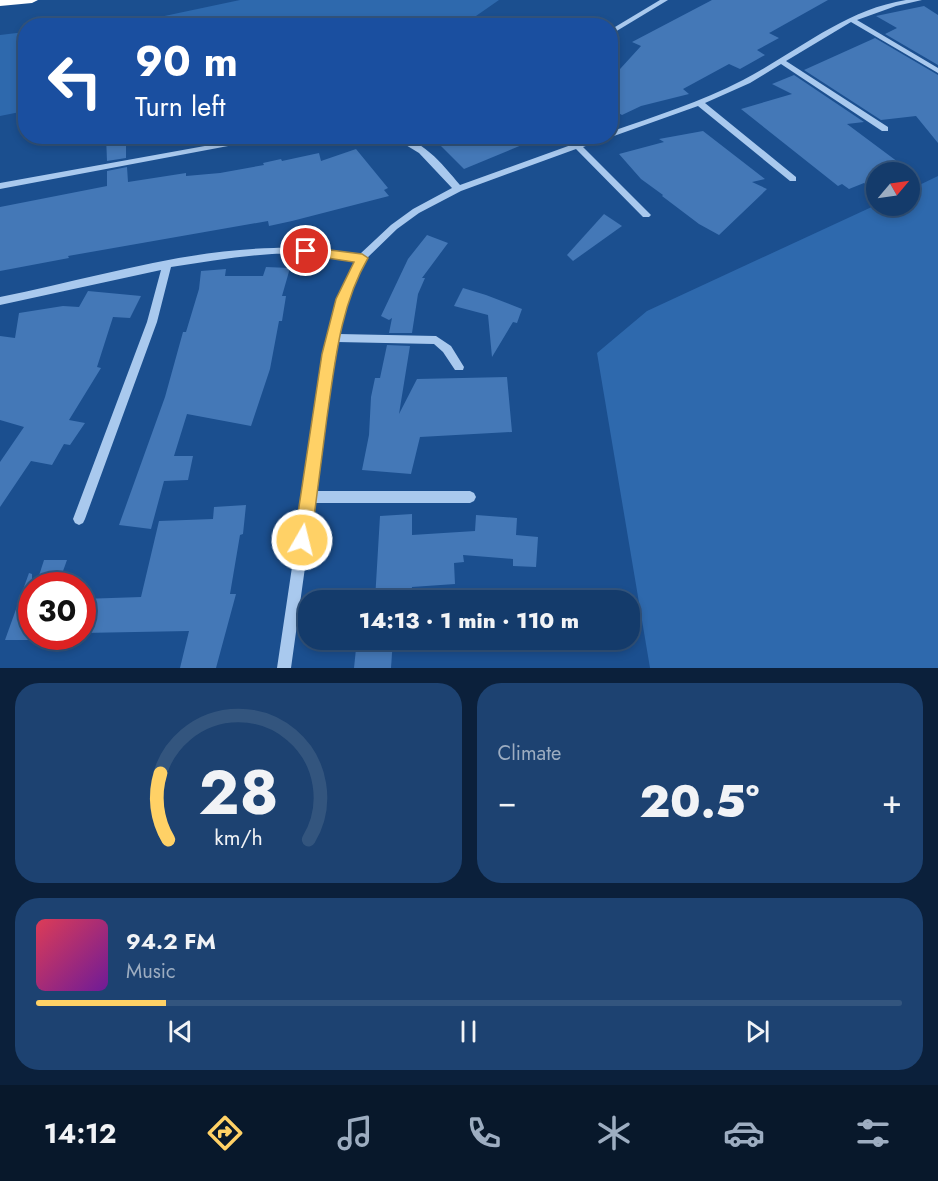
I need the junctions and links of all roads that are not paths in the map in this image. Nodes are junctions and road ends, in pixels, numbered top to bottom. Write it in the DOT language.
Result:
graph roads {
  1 [pos="32,0"];
  2 [pos="665,0"];
  3 [pos="919,0"];
  4 [pos="0,3"];
  5 [pos="851,19"];
  6 [pos="618,28"];
  7 [pos="781,61"];
  8 [pos="938,71"];
  9 [pos="698,102"];
  10 [pos="885,129"];
  11 [pos="618,132"];
  12 [pos="233,144"];
  13 [pos="411,144"];
  14 [pos="574,144"];
  15 [pos="585,144"];
  16 [pos="577,147"];
  17 [pos="793,179"];
  18 [pos="0,186"];
  19 [pos="458,189"];
  20 [pos="646,215"];
  21 [pos="362,258"];
  22 [pos="167,266"];
  23 [pos="0,301"];
  24 [pos="333,338"];
  25 [pos="459,368"];
  26 [pos="308,497"];
  27 [pos="470,497"];
  28 [pos="79,519"];
  29 [pos="284,668"];
  1 -- 4 [label="highway"];
  2 -- 6 [label="street"];
  3 -- 5 [label="street"];
  5 -- 7 [label="street"];
  5 -- 8 [label="street"];
  7 -- 9 [label="street"];
  7 -- 10 [label="street"];
  9 -- 11 [label="street"];
  9 -- 17 [label="street"];
  12 -- 18 [label="street"];
  13 -- 19 [label="street"];
  14 -- 16 [label="street"];
  15 -- 16 [label="street"];
  16 -- 19 [label="street"];
  16 -- 20 [label="street"];
  19 -- 21 [label="street"];
  21 -- 22 [label="street"];
  21 -- 24 [label="street"];
  22 -- 23 [label="street"];
  22 -- 28 [label="street"];
  24 -- 25 [label="street"];
  24 -- 26 [label="street"];
  26 -- 27 [label="street"];
  26 -- 29 [label="street"];
}
